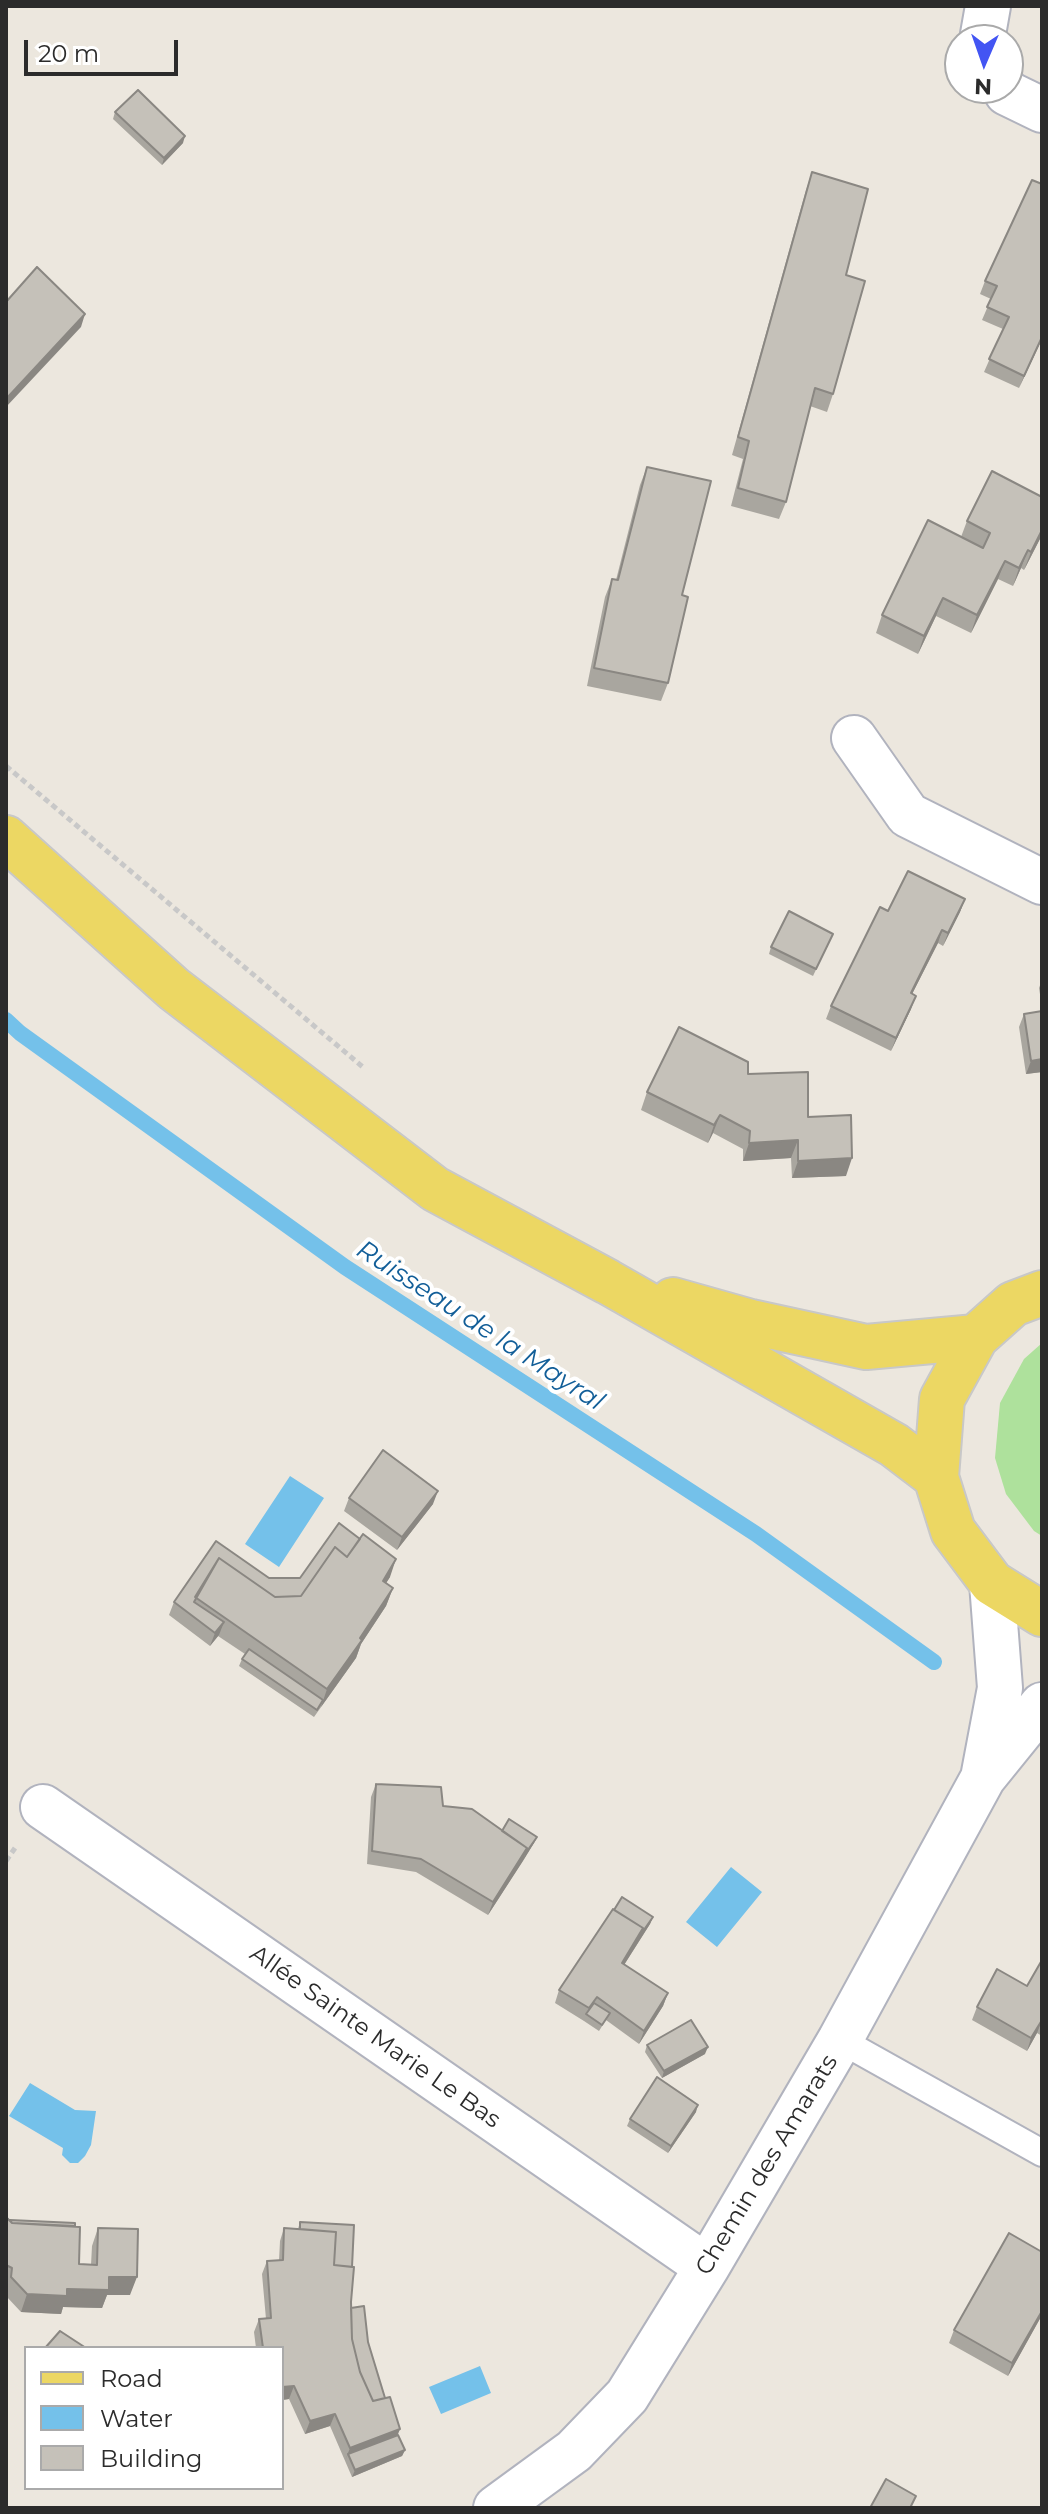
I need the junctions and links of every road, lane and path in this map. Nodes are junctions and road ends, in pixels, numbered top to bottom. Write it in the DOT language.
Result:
graph roads {
  1 [pos="1024,101"];
  2 [pos="1042,110"];
  3 [pos="854,738"];
  4 [pos="6,766"];
  5 [pos="6,838"];
  6 [pos="1042,882"];
  7 [pos="366,1070"];
  8 [pos="608,1282"];
  9 [pos="1042,1293"];
  10 [pos="976,1337"];
  11 [pos="936,1477"];
  12 [pos="992,1583"];
  13 [pos="1042,1614"];
  14 [pos="1042,1705"];
  15 [pos="983,1778"];
  16 [pos="43,1807"];
  17 [pos="840,2040"];
  18 [pos="1042,2153"];
  19 [pos="707,2267"];
  20 [pos="496,2508"];
  1 -- 2 [label="street"];
  3 -- 6 [label="street"];
  4 -- 7 [label="path"];
  5 -- 8 [label="main road"];
  8 -- 10 [label="main road"];
  8 -- 11 [label="main road"];
  9 -- 10 [label="main road"];
  10 -- 11 [label="main road"];
  11 -- 12 [label="main road"];
  12 -- 13 [label="main road"];
  12 -- 15 [label="street, Chemin des Amarats"];
  14 -- 15 [label="street, Chemin des Amarats"];
  15 -- 17 [label="street, Chemin des Amarats"];
  16 -- 19 [label="street, Allée Sainte Marie Le Bas"];
  17 -- 18 [label="lane"];
  17 -- 19 [label="street, Chemin des Amarats"];
  19 -- 20 [label="street, Chemin des Amarats"];
}
